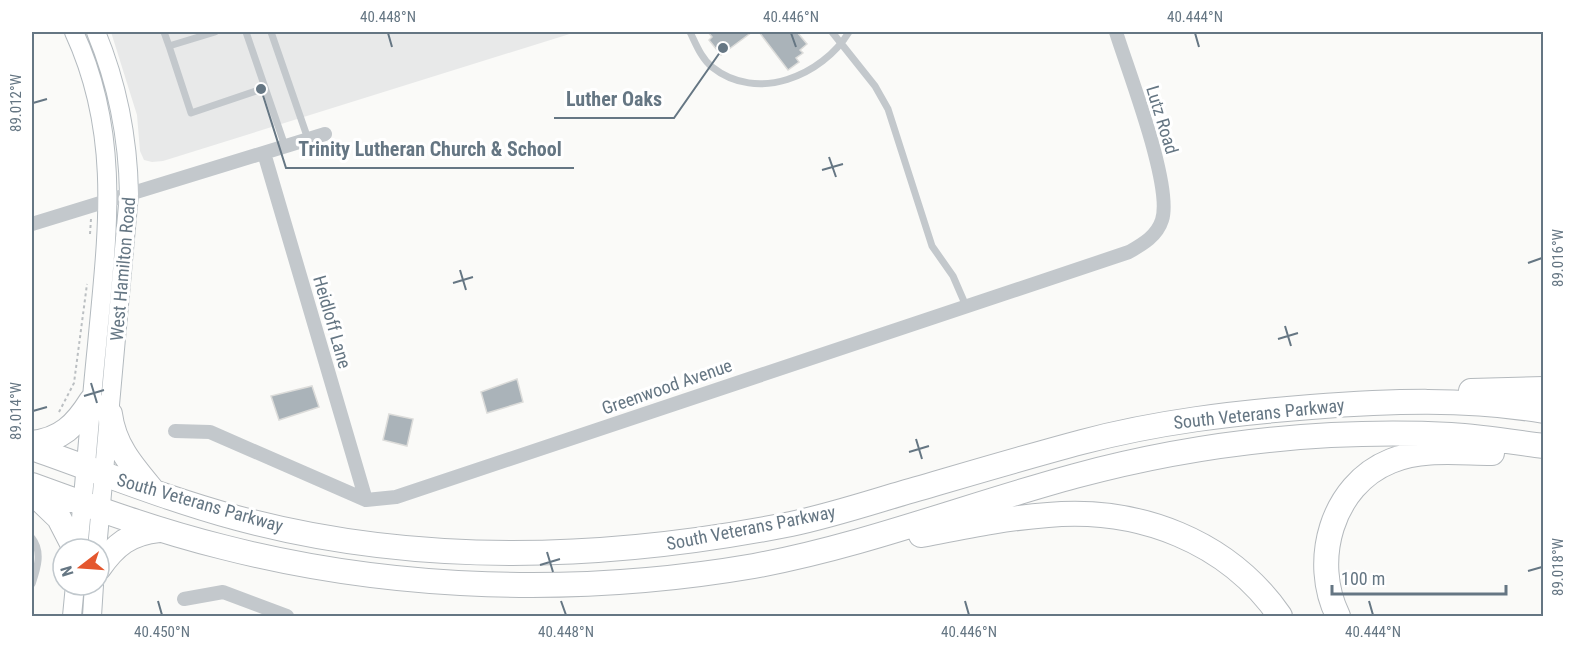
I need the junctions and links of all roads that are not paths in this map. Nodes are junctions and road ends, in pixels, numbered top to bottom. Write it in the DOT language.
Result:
graph roads {
  1 [pos="74,32"];
  2 [pos="96,32"];
  3 [pos="164,32"];
  4 [pos="215,32"];
  5 [pos="246,32"];
  6 [pos="271,32"];
  7 [pos="690,32"];
  8 [pos="832,32"];
  9 [pos="849,32"];
  10 [pos="1116,32"];
  11 [pos="842,44"];
  12 [pos="169,46"];
  13 [pos="265,88"];
  14 [pos="325,134"];
  15 [pos="308,139"];
  16 [pos="285,146"];
  17 [pos="264,153"];
  18 [pos="129,194"];
  19 [pos="100,203"];
  20 [pos="1162,220"];
  21 [pos="32,225"];
  22 [pos="966,306"];
  23 [pos="1544,389"];
  24 [pos="101,407"];
  25 [pos="1544,411"];
  26 [pos="1234,413"];
  27 [pos="175,431"];
  28 [pos="32,443"];
  29 [pos="32,448"];
  30 [pos="1544,448"];
  31 [pos="95,471"];
  32 [pos="32,485"];
  33 [pos="32,492"];
  34 [pos="155,493"];
  35 [pos="366,500"];
  36 [pos="92,507"];
  37 [pos="159,530"];
  38 [pos="66,537"];
  39 [pos="78,537"];
  40 [pos="96,537"];
  41 [pos="32,538"];
  42 [pos="111,553"];
  43 [pos="801,556"];
  44 [pos="35,563"];
  45 [pos="32,584"];
  46 [pos="74,597"];
  47 [pos="93,597"];
  48 [pos="184,599"];
  49 [pos="72,616"];
  50 [pos="92,616"];
  51 [pos="287,616"];
  52 [pos="1280,616"];
  53 [pos="1338,616"];
  1 -- 19 [label="main road, West Hamilton Road"];
  2 -- 18 [label="main road, West Hamilton Road"];
  3 -- 12 [label="lane"];
  4 -- 12 [label="lane"];
  5 -- 13 [label="lane"];
  6 -- 15 [label="lane"];
  7 -- 11 [label="lane"];
  8 -- 11 [label="lane"];
  9 -- 11 [label="lane"];
  10 -- 20 [label="street, Lutz Road"];
  11 -- 22 [label="lane"];
  12 -- 13 [label="lane"];
  13 -- 16 [label="lane"];
  14 -- 15 [label="street"];
  15 -- 16 [label="street"];
  16 -- 17 [label="street"];
  17 -- 18 [label="street"];
  17 -- 35 [label="street, Heidloff Lane"];
  18 -- 19 [label="street"];
  18 -- 24 [label="main road, West Hamilton Road"];
  19 -- 21 [label="street"];
  19 -- 24 [label="main road, West Hamilton Road"];
  20 -- 22 [label="street, Greenwood Avenue"];
  22 -- 35 [label="street, Greenwood Avenue"];
  23 -- 26 [label="highway"];
  24 -- 28 [label="highway"];
  24 -- 31 [label="main road, West Hamilton Road"];
  24 -- 34 [label="highway"];
  25 -- 26 [label="highway, South Veterans Parkway"];
  26 -- 34 [label="highway, South Veterans Parkway"];
  27 -- 35 [label="street, Greenwood Avenue"];
  29 -- 31 [label="highway, South Veterans Parkway"];
  30 -- 43 [label="highway, South Veterans Parkway"];
  30 -- 53 [label="highway"];
  31 -- 34 [label="highway, South Veterans Parkway"];
  31 -- 36 [label="main road, West Hamilton Road"];
  32 -- 36 [label="highway, South Veterans Parkway"];
  33 -- 38 [label="highway"];
  36 -- 37 [label="highway, South Veterans Parkway"];
  36 -- 39 [label="main road"];
  36 -- 40 [label="main road"];
  37 -- 42 [label="highway"];
  37 -- 43 [label="highway, South Veterans Parkway"];
  41 -- 44 [label="lane"];
  43 -- 52 [label="highway"];
  44 -- 45 [label="lane"];
  46 -- 49 [label="main road"];
  47 -- 50 [label="main road"];
  48 -- 51 [label="street"];
}
